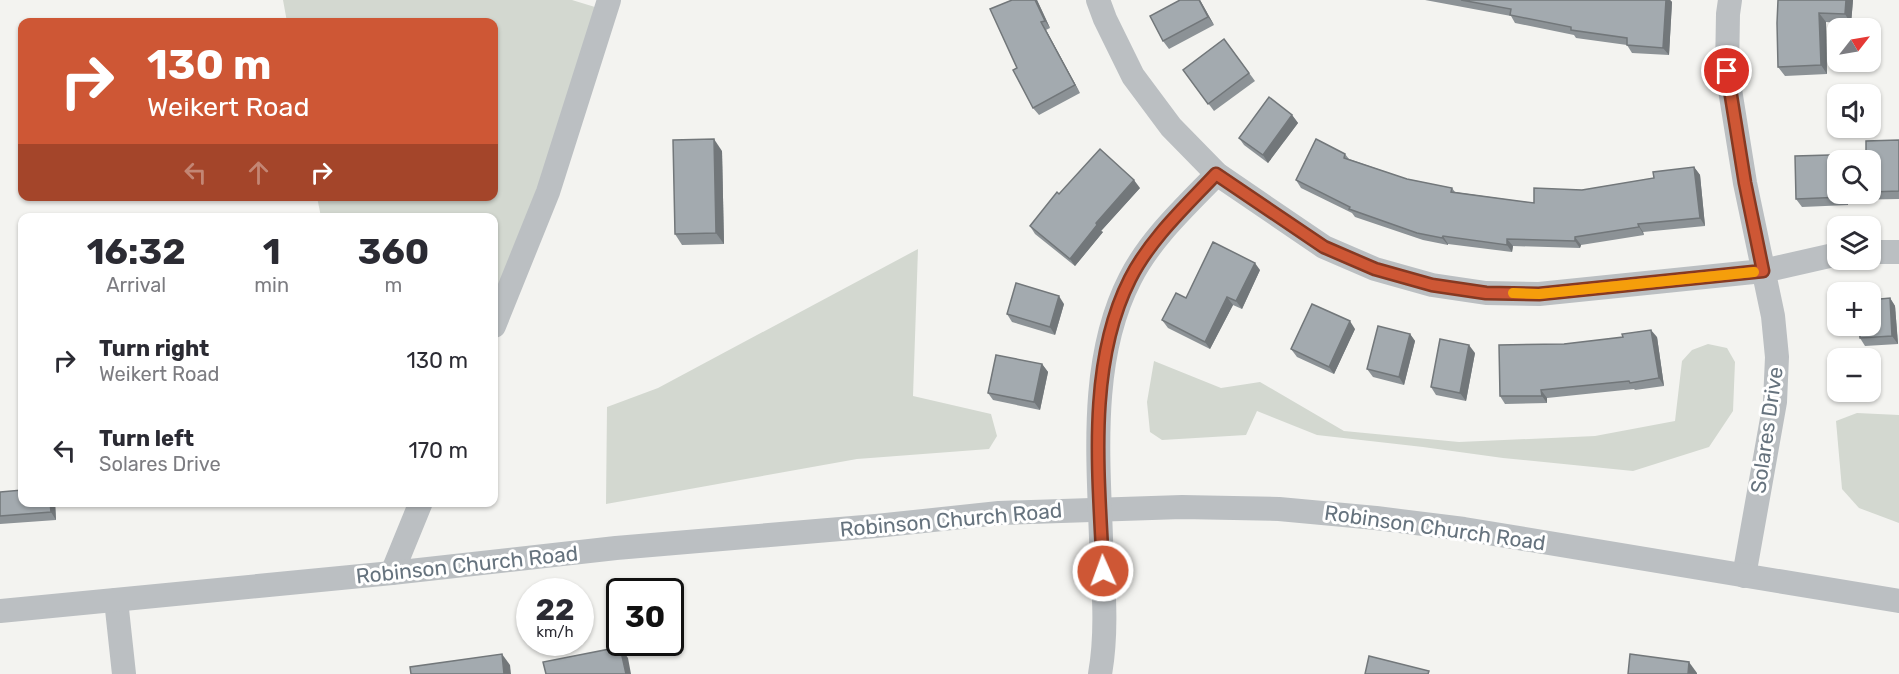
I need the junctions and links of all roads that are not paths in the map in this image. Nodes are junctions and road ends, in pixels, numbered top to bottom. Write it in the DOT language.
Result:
graph roads {
  1 [pos="609,0"];
  2 [pos="1098,0"];
  3 [pos="1731,0"];
  4 [pos="1216,174"];
  5 [pos="1881,252"];
  6 [pos="1899,252"];
  7 [pos="1827,256"];
  8 [pos="1763,271"];
  9 [pos="498,316"];
  10 [pos="419,507"];
  11 [pos="1100,509"];
  12 [pos="392,573"];
  13 [pos="1744,576"];
  14 [pos="116,600"];
  15 [pos="1899,601"];
  16 [pos="0,611"];
  17 [pos="124,674"];
  18 [pos="1100,674"];
  1 -- 9 [label="street"];
  2 -- 4 [label="street"];
  3 -- 8 [label="street, Solares Drive"];
  4 -- 8 [label="street"];
  4 -- 11 [label="street"];
  5 -- 6 [label="street"];
  7 -- 8 [label="street"];
  8 -- 13 [label="street, Solares Drive"];
  10 -- 12 [label="street"];
  11 -- 12 [label="street, Robinson Church Road"];
  11 -- 13 [label="street, Robinson Church Road"];
  11 -- 18 [label="street"];
  12 -- 14 [label="street, Robinson Church Road"];
  13 -- 15 [label="street, Robinson Church Road"];
  14 -- 16 [label="street, Robinson Church Road"];
  14 -- 17 [label="street"];
}
